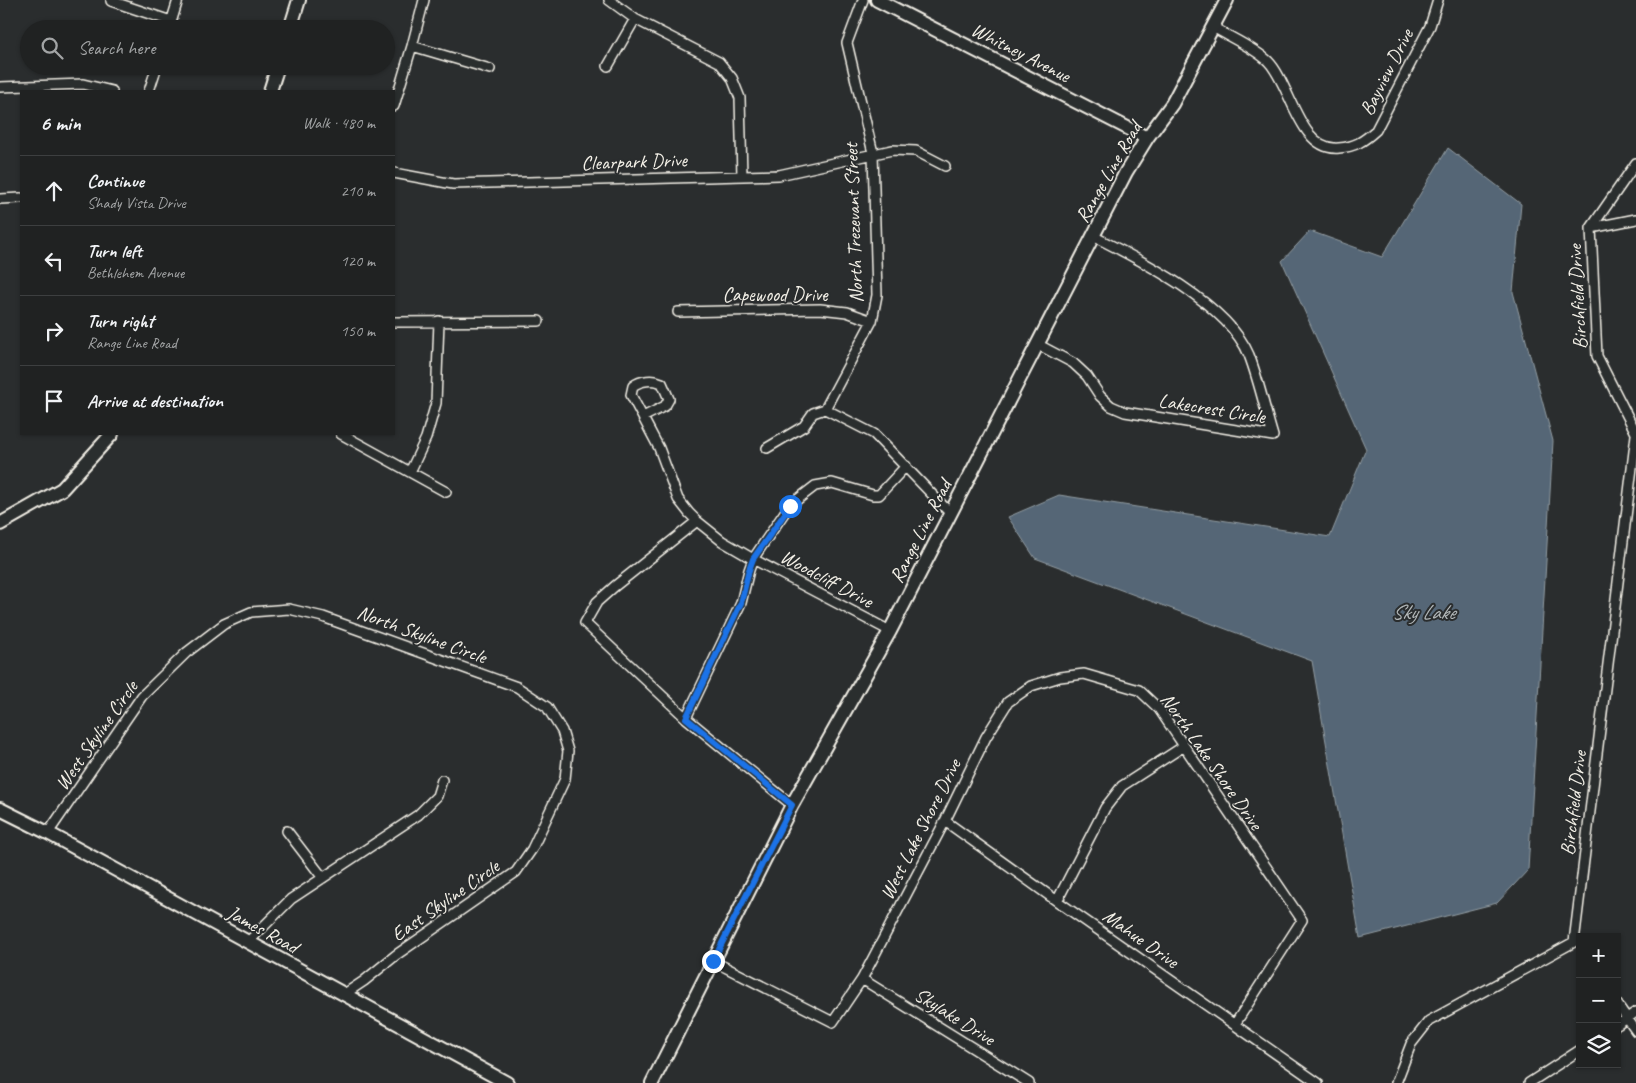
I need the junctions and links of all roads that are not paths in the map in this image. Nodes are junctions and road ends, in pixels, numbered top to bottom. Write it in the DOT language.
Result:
graph roads {
  1 [pos="178,0"];
  2 [pos="299,0"];
  3 [pos="424,0"];
  4 [pos="609,0"];
  5 [pos="863,0"];
  6 [pos="877,0"];
  7 [pos="1227,0"];
  8 [pos="1438,0"];
  9 [pos="111,1"];
  10 [pos="635,19"];
  11 [pos="158,20"];
  12 [pos="172,20"];
  13 [pos="293,20"];
  14 [pos="1213,27"];
  15 [pos="412,46"];
  16 [pos="608,66"];
  17 [pos="490,69"];
  18 [pos="154,75"];
  19 [pos="275,75"];
  20 [pos="0,88"];
  21 [pos="108,90"];
  22 [pos="149,90"];
  23 [pos="270,90"];
  24 [pos="395,103"];
  25 [pos="1147,138"];
  26 [pos="873,153"];
  27 [pos="1636,163"];
  28 [pos="945,166"];
  29 [pos="395,173"];
  30 [pos="742,176"];
  31 [pos="20,198"];
  32 [pos="0,199"];
  33 [pos="1636,219"];
  34 [pos="1591,228"];
  35 [pos="1093,236"];
  36 [pos="678,312"];
  37 [pos="439,321"];
  38 [pos="539,321"];
  39 [pos="872,321"];
  40 [pos="395,322"];
  41 [pos="1037,344"];
  42 [pos="825,409"];
  43 [pos="643,417"];
  44 [pos="1636,434"];
  45 [pos="111,435"];
  46 [pos="343,435"];
  47 [pos="767,448"];
  48 [pos="906,466"];
  49 [pos="410,472"];
  50 [pos="446,492"];
  51 [pos="951,514"];
  52 [pos="697,521"];
  53 [pos="0,524"];
  54 [pos="753,559"];
  55 [pos="251,612"];
  56 [pos="890,631"];
  57 [pos="1060,677"];
  58 [pos="686,718"];
  59 [pos="562,731"];
  60 [pos="1184,746"];
  61 [pos="442,780"];
  62 [pos="792,805"];
  63 [pos="0,810"];
  64 [pos="944,821"];
  65 [pos="287,831"];
  66 [pos="48,833"];
  67 [pos="323,878"];
  68 [pos="1057,902"];
  69 [pos="248,942"];
  70 [pos="1574,942"];
  71 [pos="1576,945"];
  72 [pos="713,961"];
  73 [pos="862,978"];
  74 [pos="342,994"];
  75 [pos="1621,1010"];
  76 [pos="1636,1012"];
  77 [pos="1627,1018"];
  78 [pos="1620,1023"];
  79 [pos="1235,1024"];
  80 [pos="1636,1031"];
  81 [pos="1576,1053"];
  82 [pos="507,1083"];
  83 [pos="652,1083"];
  84 [pos="1029,1083"];
  85 [pos="1318,1083"];
  86 [pos="1396,1083"];
  87 [pos="1529,1083"];
  1 -- 12 [label="street"];
  2 -- 13 [label="main road"];
  3 -- 15 [label="street"];
  4 -- 10 [label="street"];
  5 -- 26 [label="street, North Trezevant Street"];
  6 -- 25 [label="main road, Whitney Avenue"];
  7 -- 14 [label="main road, Range Line Road"];
  8 -- 14 [label="street, Bayview Drive"];
  9 -- 11 [label="street"];
  10 -- 16 [label="street"];
  10 -- 30 [label="street"];
  14 -- 25 [label="main road, Range Line Road"];
  15 -- 17 [label="street"];
  15 -- 24 [label="street"];
  18 -- 22 [label="street"];
  19 -- 23 [label="main road"];
  20 -- 21 [label="street"];
  25 -- 35 [label="main road, Range Line Road"];
  26 -- 28 [label="street, Clearpark Drive"];
  26 -- 30 [label="street, Clearpark Drive"];
  26 -- 39 [label="street, North Trezevant Street"];
  27 -- 34 [label="street, Birchfield Drive"];
  29 -- 30 [label="street, Clearpark Drive"];
  31 -- 32 [label="street"];
  33 -- 34 [label="street"];
  34 -- 44 [label="street, Birchfield Drive"];
  35 -- 41 [label="main road, Range Line Road"];
  35 -- 41 [label="street, Lakecrest Circle"];
  36 -- 39 [label="street, Capewood Drive"];
  37 -- 38 [label="street"];
  37 -- 40 [label="street"];
  37 -- 49 [label="street"];
  39 -- 42 [label="street, North Trezevant Street"];
  41 -- 51 [label="main road, Range Line Road"];
  42 -- 47 [label="street"];
  42 -- 48 [label="street"];
  43 -- 43 [label="street, Woodcliff Drive"];
  43 -- 52 [label="street, Woodcliff Drive"];
  44 -- 70 [label="street, Birchfield Drive"];
  45 -- 53 [label="main road"];
  46 -- 49 [label="street"];
  48 -- 51 [label="street"];
  48 -- 54 [label="street"];
  49 -- 50 [label="street"];
  51 -- 56 [label="main road, Range Line Road"];
  52 -- 54 [label="street, Woodcliff Drive"];
  52 -- 58 [label="street"];
  54 -- 56 [label="street, Woodcliff Drive"];
  54 -- 58 [label="street"];
  55 -- 59 [label="street, North Skyline Circle"];
  55 -- 66 [label="street, West Skyline Circle"];
  56 -- 62 [label="main road, Range Line Road"];
  57 -- 60 [label="street, North Lake Shore Drive"];
  57 -- 64 [label="street, West Lake Shore Drive"];
  58 -- 62 [label="street"];
  59 -- 74 [label="street, East Skyline Circle"];
  60 -- 68 [label="street"];
  60 -- 79 [label="street, North Lake Shore Drive"];
  61 -- 67 [label="street"];
  62 -- 72 [label="main road, Range Line Road"];
  63 -- 66 [label="main road, James Road"];
  64 -- 68 [label="street, Mahue Drive"];
  64 -- 73 [label="street, West Lake Shore Drive"];
  65 -- 67 [label="street"];
  66 -- 69 [label="main road, James Road"];
  67 -- 69 [label="street"];
  68 -- 79 [label="street, Mahue Drive"];
  69 -- 74 [label="main road, James Road"];
  70 -- 71 [label="street"];
  70 -- 86 [label="street"];
  72 -- 73 [label="street, West Lake Shore Drive"];
  72 -- 83 [label="main road, Range Line Road"];
  73 -- 84 [label="street, Skylake Drive"];
  74 -- 82 [label="main road, James Road"];
  75 -- 77 [label="street"];
  76 -- 77 [label="street"];
  77 -- 78 [label="street"];
  77 -- 80 [label="street"];
  79 -- 85 [label="street, Mahue Drive"];
  81 -- 87 [label="street"];
}
